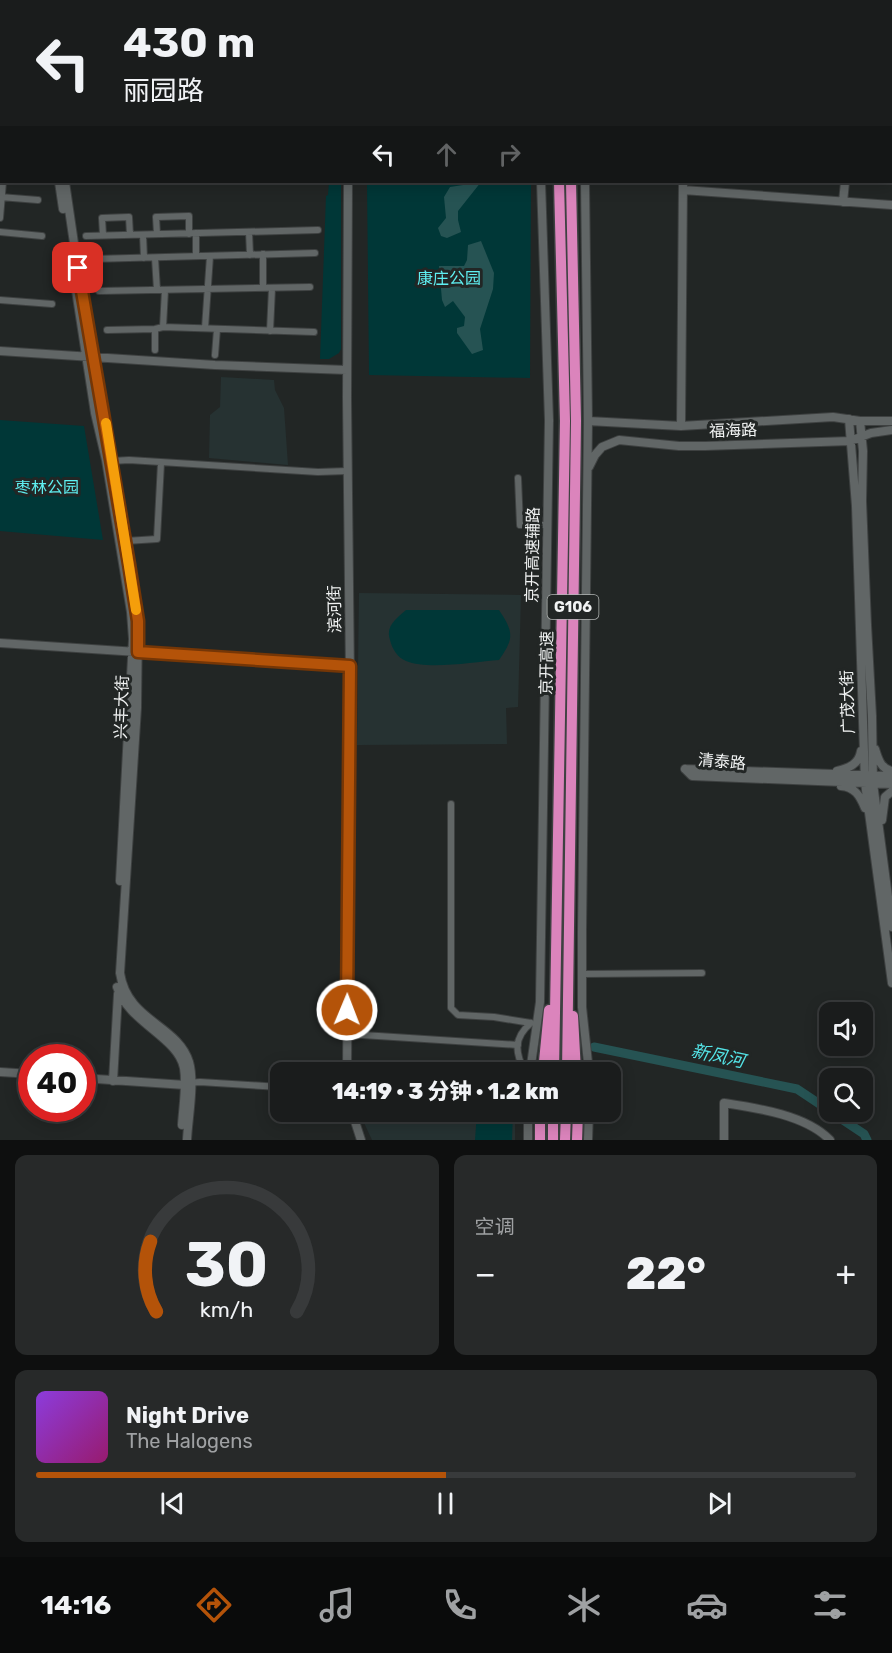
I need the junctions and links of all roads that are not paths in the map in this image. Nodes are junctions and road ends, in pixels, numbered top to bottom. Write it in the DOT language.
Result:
graph roads {
  1 [pos="59,183"];
  2 [pos="65,183"];
  3 [pos="348,183"];
  4 [pos="541,183"];
  5 [pos="559,183"];
  6 [pos="571,183"];
  7 [pos="585,183"];
  8 [pos="845,183"];
  9 [pos="683,186"];
  10 [pos="1,197"];
  11 [pos="38,200"];
  12 [pos="843,202"];
  13 [pos="892,205"];
  14 [pos="0,218"];
  15 [pos="318,230"];
  16 [pos="0,232"];
  17 [pos="249,232"];
  18 [pos="192,233"];
  19 [pos="157,234"];
  20 [pos="103,235"];
  21 [pos="130,235"];
  22 [pos="143,235"];
  23 [pos="42,236"];
  24 [pos="86,236"];
  25 [pos="315,253"];
  26 [pos="262,254"];
  27 [pos="250,255"];
  28 [pos="196,256"];
  29 [pos="210,256"];
  30 [pos="144,258"];
  31 [pos="155,258"];
  32 [pos="93,259"];
  33 [pos="310,287"];
  34 [pos="263,288"];
  35 [pos="272,288"];
  36 [pos="208,289"];
  37 [pos="157,290"];
  38 [pos="165,290"];
  39 [pos="99,291"];
  40 [pos="0,300"];
  41 [pos="52,304"];
  42 [pos="163,327"];
  43 [pos="205,328"];
  44 [pos="155,329"];
  45 [pos="217,329"];
  46 [pos="107,330"];
  47 [pos="270,331"];
  48 [pos="314,332"];
  49 [pos="155,350"];
  50 [pos="0,351"];
  51 [pos="215,355"];
  52 [pos="90,358"];
  53 [pos="346,370"];
  54 [pos="849,419"];
  55 [pos="588,421"];
  56 [pos="860,421"];
  57 [pos="892,421"];
  58 [pos="681,426"];
  59 [pos="892,430"];
  60 [pos="861,437"];
  61 [pos="850,441"];
  62 [pos="112,461"];
  63 [pos="161,463"];
  64 [pos="588,470"];
  65 [pos="347,471"];
  66 [pos="518,478"];
  67 [pos="547,525"];
  68 [pos="126,541"];
  69 [pos="0,644"];
  70 [pos="135,652"];
  71 [pos="346,666"];
  72 [pos="864,729"];
  73 [pos="872,738"];
  74 [pos="892,771"];
  75 [pos="827,773"];
  76 [pos="892,776"];
  77 [pos="869,779"];
  78 [pos="814,781"];
  79 [pos="892,784"];
  80 [pos="892,791"];
  81 [pos="451,804"];
  82 [pos="870,819"];
  83 [pos="881,841"];
  84 [pos="892,927"];
  85 [pos="702,973"];
  86 [pos="582,974"];
  87 [pos="892,983"];
  88 [pos="118,990"];
  89 [pos="538,1017"];
  90 [pos="531,1023"];
  91 [pos="546,1032"];
  92 [pos="576,1033"];
  93 [pos="347,1034"];
  94 [pos="518,1045"];
  95 [pos="347,1062"];
  96 [pos="520,1062"];
  97 [pos="532,1062"];
  98 [pos="548,1062"];
  99 [pos="573,1062"];
  100 [pos="588,1062"];
  101 [pos="0,1072"];
  102 [pos="18,1073"];
  103 [pos="96,1079"];
  104 [pos="113,1080"];
  105 [pos="188,1083"];
  106 [pos="270,1087"];
  107 [pos="355,1122"];
  108 [pos="528,1122"];
  109 [pos="540,1122"];
  110 [pos="553,1122"];
  111 [pos="566,1122"];
  112 [pos="578,1122"];
  113 [pos="589,1122"];
  114 [pos="181,1140"];
  115 [pos="187,1140"];
  116 [pos="360,1140"];
  117 [pos="528,1140"];
  118 [pos="540,1140"];
  119 [pos="553,1140"];
  120 [pos="565,1140"];
  121 [pos="577,1140"];
  122 [pos="588,1140"];
  123 [pos="724,1140"];
  124 [pos="830,1140"];
  1 -- 52 [label="main road, 兴丰大街"];
  2 -- 52 [label="main road, 兴丰大街"];
  3 -- 53 [label="main road, 滨河街"];
  4 -- 67 [label="main road, 京开高速辅路"];
  5 -- 91 [label="highway, 京开高速 / G106"];
  6 -- 92 [label="highway, 京开高速 / G106"];
  7 -- 55 [label="main road"];
  8 -- 12 [label="main road"];
  9 -- 12 [label="main road"];
  9 -- 58 [label="main road"];
  10 -- 11 [label="street"];
  10 -- 14 [label="street"];
  12 -- 13 [label="main road"];
  15 -- 17 [label="street"];
  16 -- 23 [label="street"];
  17 -- 18 [label="street"];
  17 -- 27 [label="street"];
  18 -- 19 [label="street"];
  18 -- 19 [label="street"];
  18 -- 28 [label="street"];
  19 -- 22 [label="street"];
  20 -- 21 [label="street"];
  20 -- 21 [label="street"];
  20 -- 24 [label="street"];
  21 -- 22 [label="street"];
  22 -- 30 [label="street"];
  25 -- 26 [label="street"];
  26 -- 27 [label="street"];
  26 -- 34 [label="street"];
  27 -- 29 [label="street"];
  28 -- 29 [label="street"];
  28 -- 31 [label="street"];
  29 -- 36 [label="street"];
  30 -- 31 [label="street"];
  30 -- 32 [label="street"];
  31 -- 37 [label="street"];
  33 -- 35 [label="street"];
  34 -- 35 [label="street"];
  34 -- 36 [label="street"];
  35 -- 47 [label="street"];
  36 -- 38 [label="street"];
  36 -- 43 [label="street"];
  37 -- 38 [label="street"];
  37 -- 39 [label="street"];
  38 -- 42 [label="street"];
  40 -- 41 [label="street"];
  42 -- 43 [label="street"];
  42 -- 44 [label="street"];
  43 -- 45 [label="street"];
  44 -- 46 [label="street"];
  44 -- 49 [label="street"];
  45 -- 47 [label="street"];
  45 -- 51 [label="street"];
  47 -- 48 [label="street"];
  50 -- 52 [label="main road"];
  52 -- 53 [label="main road"];
  52 -- 62 [label="main road, 兴丰大街"];
  52 -- 70 [label="main road, 兴丰大街"];
  53 -- 65 [label="main road, 滨河街"];
  54 -- 56 [label="main road, 福海路"];
  54 -- 58 [label="main road, 福海路"];
  54 -- 61 [label="main road, 广茂大街"];
  55 -- 58 [label="main road, 福海路"];
  55 -- 64 [label="main road"];
  56 -- 57 [label="main road, 福海路"];
  56 -- 60 [label="main road, 广茂大街"];
  59 -- 60 [label="main road, 福海路"];
  60 -- 61 [label="main road, 福海路"];
  60 -- 73 [label="main road, 广茂大街"];
  61 -- 64 [label="main road, 福海路"];
  61 -- 72 [label="main road, 广茂大街"];
  62 -- 63 [label="street"];
  62 -- 68 [label="main road, 兴丰大街"];
  63 -- 65 [label="street"];
  63 -- 68 [label="street"];
  64 -- 86 [label="main road"];
  65 -- 71 [label="main road, 滨河街"];
  66 -- 67 [label="street"];
  67 -- 89 [label="main road, 京开高速辅路"];
  68 -- 70 [label="main road, 兴丰大街"];
  69 -- 70 [label="main road"];
  70 -- 71 [label="main road"];
  70 -- 88 [label="main road, 兴丰大街"];
  70 -- 105 [label="main road, 兴丰大街"];
  71 -- 93 [label="main road, 滨河街"];
  72 -- 75 [label="main road"];
  72 -- 77 [label="main road, 广茂大街"];
  73 -- 74 [label="main road"];
  73 -- 77 [label="main road, 广茂大街"];
  75 -- 77 [label="main road, 清泰路"];
  75 -- 78 [label="main road, 清泰路"];
  76 -- 77 [label="main road, 清泰路"];
  77 -- 78 [label="main road, 清泰路"];
  77 -- 79 [label="main road, 清泰路"];
  77 -- 82 [label="main road, 广茂大街"];
  77 -- 83 [label="main road, 广茂大街"];
  78 -- 82 [label="main road"];
  80 -- 83 [label="main road"];
  81 -- 90 [label="street"];
  82 -- 87 [label="main road, 广茂大街"];
  83 -- 84 [label="main road, 广茂大街"];
  85 -- 86 [label="street"];
  86 -- 92 [label="main road"];
  88 -- 104 [label="main road"];
  88 -- 105 [label="main road, 兴丰大街"];
  89 -- 90 [label="street"];
  89 -- 91 [label="main road, 京开高速辅路"];
  90 -- 94 [label="street"];
  91 -- 97 [label="main road, 京开高速辅路"];
  91 -- 98 [label="highway, 京开高速"];
  92 -- 99 [label="highway, 京开高速"];
  92 -- 100 [label="main road"];
  93 -- 94 [label="street"];
  93 -- 95 [label="main road, 滨河街"];
  94 -- 96 [label="street"];
  101 -- 102 [label="main road"];
  103 -- 104 [label="main road"];
  104 -- 105 [label="main road"];
  105 -- 106 [label="street"];
  105 -- 114 [label="main road, 兴丰大街"];
  105 -- 115 [label="main road, 兴丰大街"];
  107 -- 116 [label="main road"];
  108 -- 117 [label="main road"];
  109 -- 118 [label="highway"];
  110 -- 119 [label="highway"];
  111 -- 120 [label="highway"];
  112 -- 121 [label="highway"];
  113 -- 122 [label="main road"];
  123 -- 124 [label="main road"];
}
